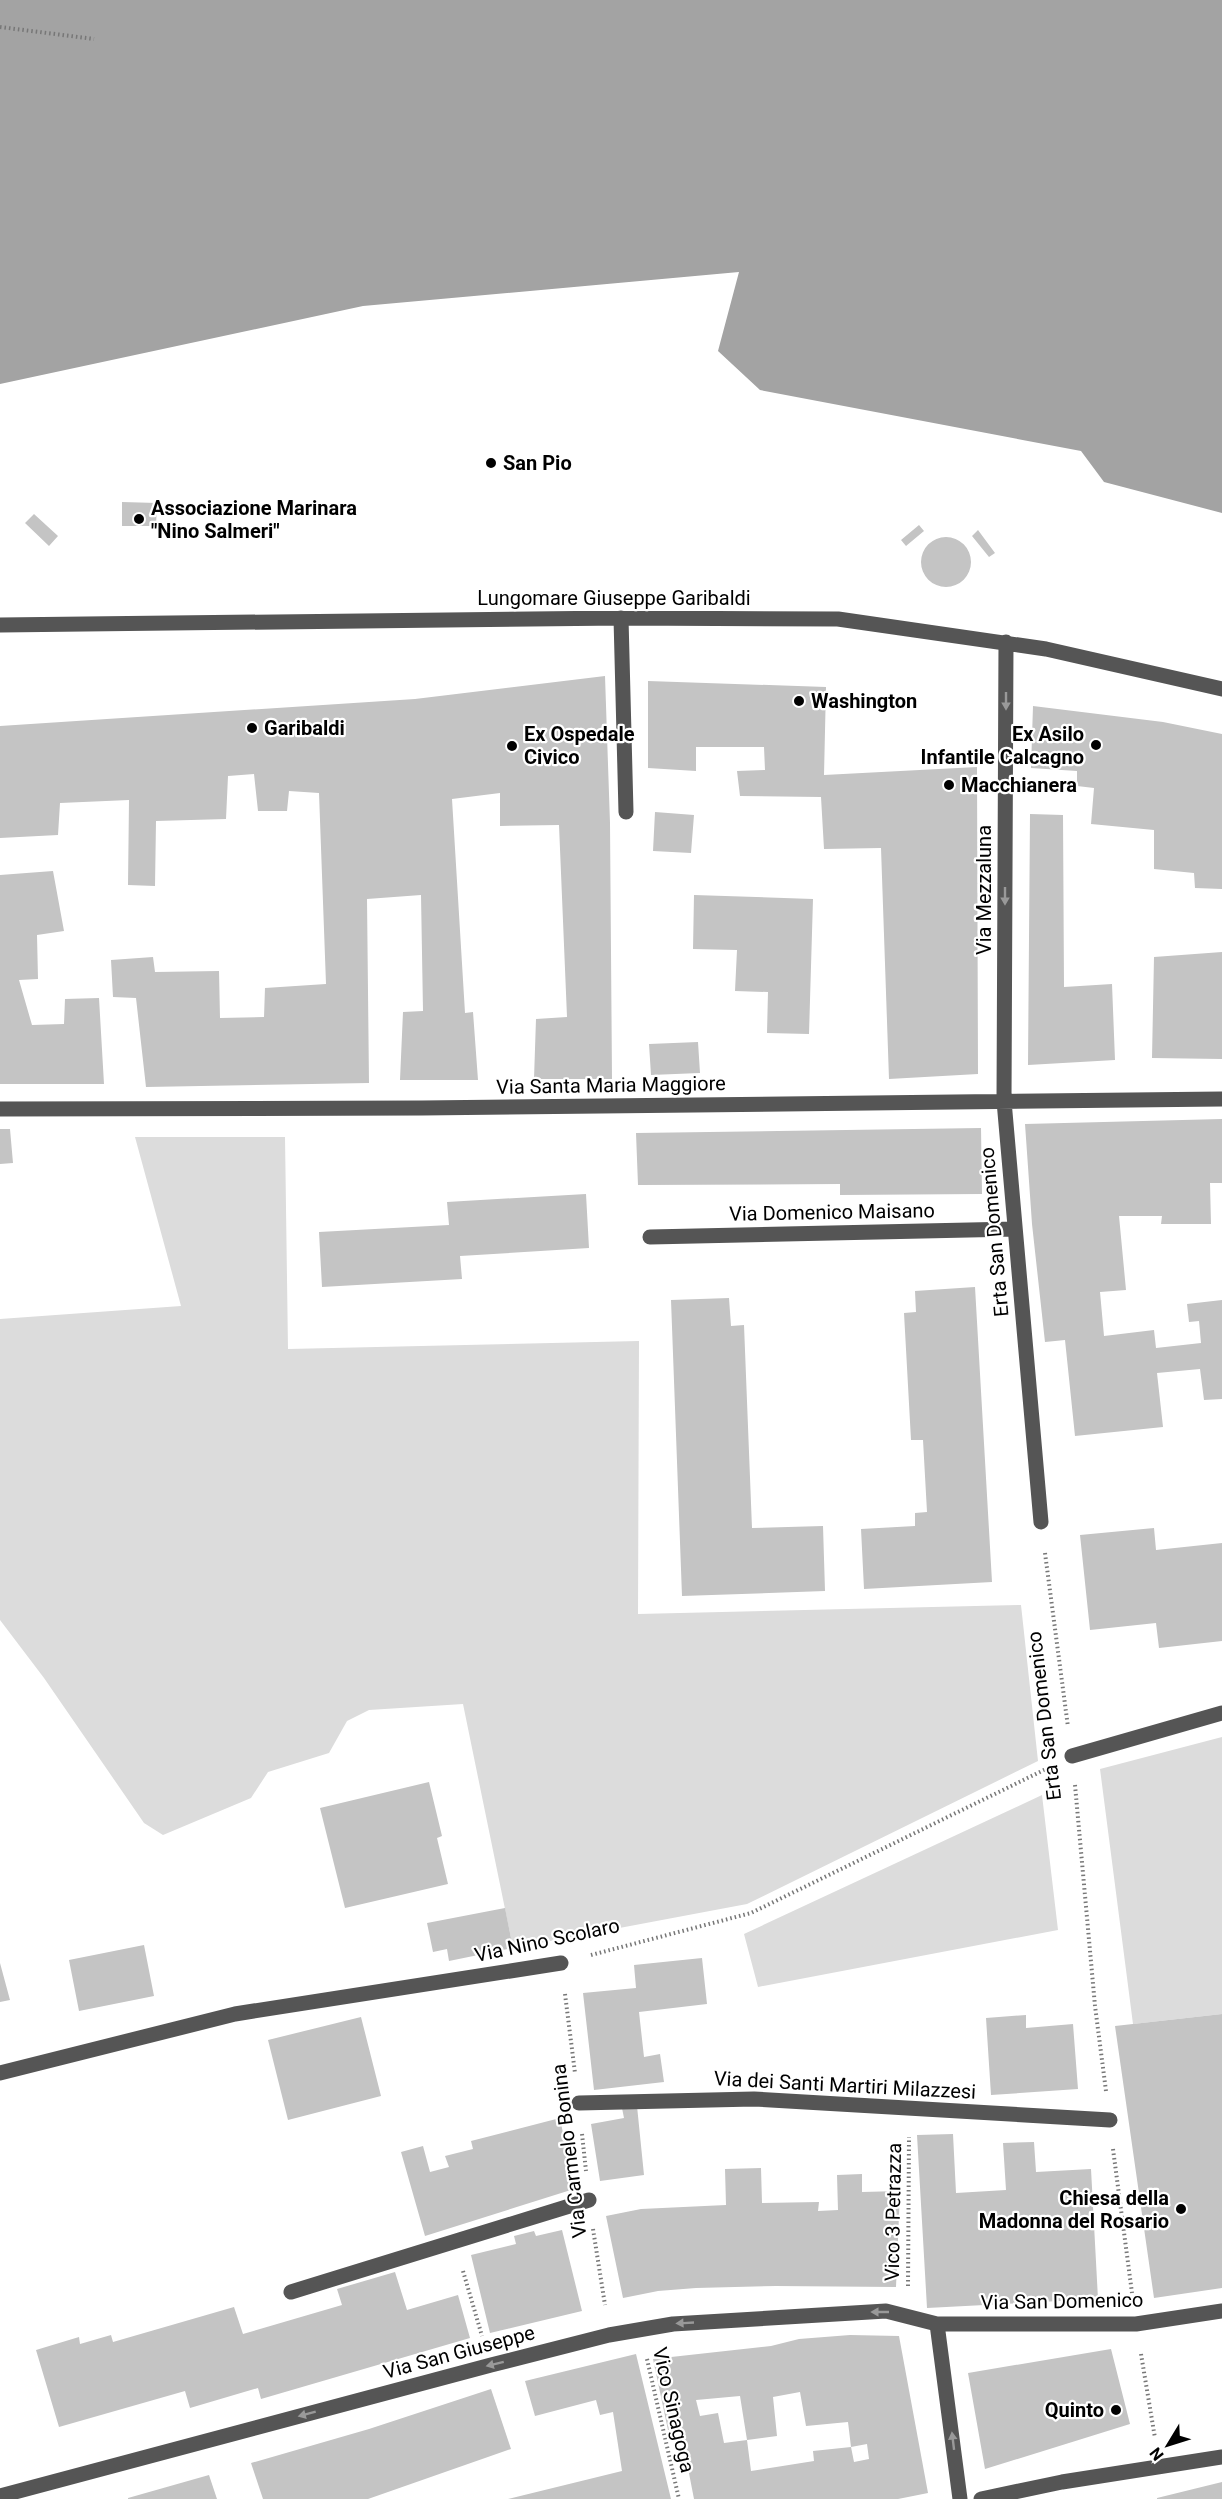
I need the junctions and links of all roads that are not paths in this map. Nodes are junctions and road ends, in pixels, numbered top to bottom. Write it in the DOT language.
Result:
graph roads {
  1 [pos="621,618"];
  2 [pos="0,625"];
  3 [pos="1006,642"];
  4 [pos="1222,689"];
  5 [pos="626,812"];
  6 [pos="1222,1099"];
  7 [pos="1004,1101"];
  8 [pos="0,1109"];
  9 [pos="1015,1230"];
  10 [pos="650,1237"];
  11 [pos="1041,1522"];
  12 [pos="1222,1713"];
  13 [pos="1072,1756"];
  14 [pos="561,1963"];
  15 [pos="0,2073"];
  16 [pos="579,2103"];
  17 [pos="1110,2120"];
  18 [pos="589,2200"];
  19 [pos="291,2292"];
  20 [pos="1222,2311"];
  21 [pos="937,2324"];
  22 [pos="1222,2457"];
  23 [pos="0,2496"];
  24 [pos="960,2499"];
  25 [pos="981,2499"];
  1 -- 2 [label="street, Lungomare Giuseppe Garibaldi"];
  1 -- 3 [label="street, Lungomare Giuseppe Garibaldi"];
  1 -- 5 [label="street"];
  3 -- 4 [label="street, Lungomare Giuseppe Garibaldi"];
  3 -- 7 [label="street, Via Mezzaluna, one-way"];
  6 -- 7 [label="street, Via Santa Maria Maggiore"];
  7 -- 8 [label="street, Via Santa Maria Maggiore"];
  7 -- 9 [label="street, Erta San Domenico"];
  9 -- 10 [label="street, Via Domenico Maisano"];
  9 -- 11 [label="street, Erta San Domenico"];
  12 -- 13 [label="street"];
  14 -- 15 [label="street, Via Nino Scolaro"];
  16 -- 17 [label="street, Via dei Santi Martiri Milazzesi"];
  18 -- 19 [label="street"];
  20 -- 21 [label="street, Via San Domenico"];
  21 -- 23 [label="street, Via San Giuseppe, one-way"];
  24 -- 21 [label="street, one-way"];
  22 -- 25 [label="street"];
}
